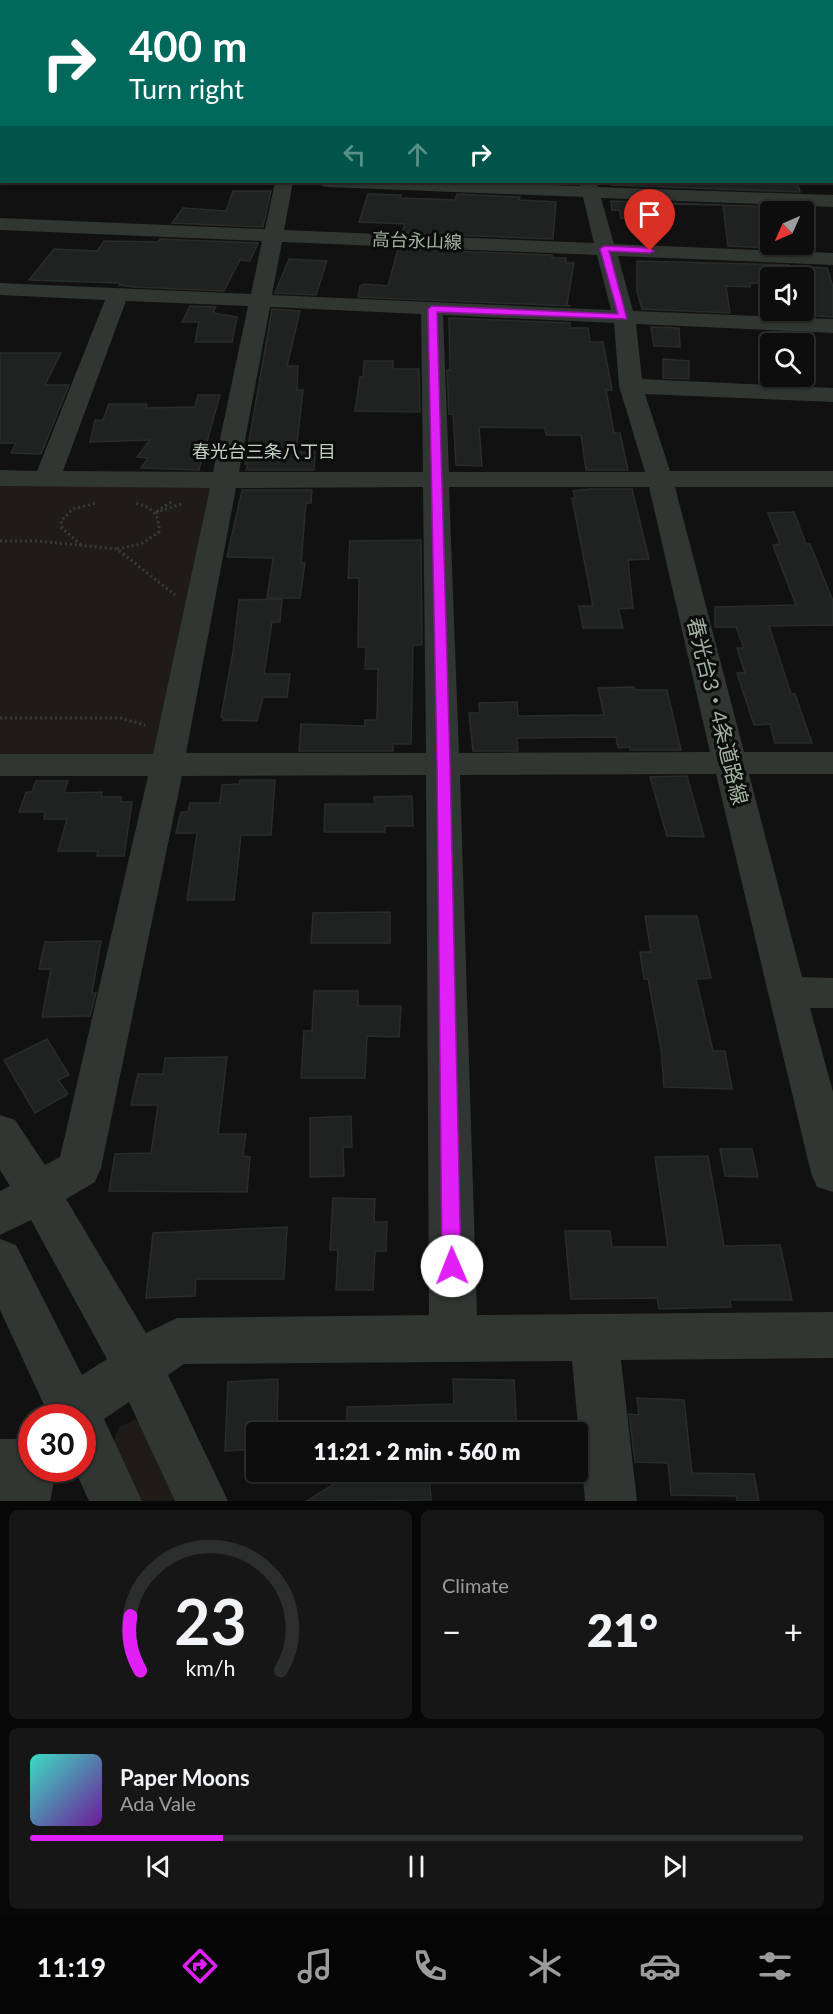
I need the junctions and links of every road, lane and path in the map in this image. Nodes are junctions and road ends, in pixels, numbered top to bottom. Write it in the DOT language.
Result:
graph roads {
  1 [pos="284,183"];
  2 [pos="393,183"];
  3 [pos="589,186"];
  4 [pos="833,201"];
  5 [pos="7,230"];
  6 [pos="272,236"];
  7 [pos="604,249"];
  8 [pos="833,259"];
  9 [pos="0,289"];
  10 [pos="118,294"];
  11 [pos="258,301"];
  12 [pos="432,309"];
  13 [pos="624,317"];
  14 [pos="833,326"];
  15 [pos="631,386"];
  16 [pos="833,395"];
  17 [pos="0,478"];
  18 [pos="47,478"];
  19 [pos="225,480"];
  20 [pos="436,480"];
  21 [pos="660,480"];
  22 [pos="830,486"];
  23 [pos="102,502"];
  24 [pos="124,502"];
  25 [pos="0,541"];
  26 [pos="82,546"];
  27 [pos="117,549"];
  28 [pos="196,612"];
  29 [pos="0,718"];
  30 [pos="170,749"];
  31 [pos="444,763"];
  32 [pos="730,763"];
  33 [pos="833,764"];
  34 [pos="0,765"];
  35 [pos="786,992"];
  36 [pos="833,993"];
  37 [pos="0,1133"];
  38 [pos="833,1173"];
  39 [pos="20,1204"];
  40 [pos="0,1260"];
  41 [pos="833,1335"];
  42 [pos="453,1337"];
  43 [pos="594,1338"];
  44 [pos="139,1368"];
  45 [pos="68,1404"];
  46 [pos="93,1404"];
  47 [pos="96,1461"];
  48 [pos="0,1465"];
  49 [pos="18,1465"];
  50 [pos="28,1482"];
  51 [pos="24,1501"];
  52 [pos="116,1501"];
  53 [pos="202,1501"];
  54 [pos="611,1501"];
  1 -- 6 [label="street"];
  2 -- 3 [label="street"];
  3 -- 4 [label="street"];
  3 -- 7 [label="street, 春光台3・4条道路線"];
  5 -- 6 [label="street, 高台永山線"];
  6 -- 7 [label="street, 高台永山線"];
  6 -- 11 [label="street"];
  7 -- 8 [label="street, 高台永山線"];
  7 -- 13 [label="street, 春光台3・4条道路線"];
  9 -- 10 [label="street"];
  10 -- 11 [label="street"];
  10 -- 18 [label="street"];
  11 -- 12 [label="street"];
  11 -- 19 [label="street"];
  12 -- 13 [label="street"];
  12 -- 20 [label="street"];
  13 -- 14 [label="street"];
  13 -- 15 [label="street, 春光台3・4条道路線"];
  15 -- 16 [label="street"];
  15 -- 21 [label="street, 春光台3・4条道路線"];
  17 -- 18 [label="street"];
  18 -- 19 [label="street"];
  19 -- 20 [label="street"];
  19 -- 28 [label="street"];
  20 -- 21 [label="street"];
  20 -- 31 [label="street"];
  21 -- 22 [label="street"];
  21 -- 32 [label="street, 春光台3・4条道路線"];
  23 -- 26 [label="path"];
  24 -- 27 [label="path"];
  25 -- 26 [label="path"];
  26 -- 27 [label="path"];
  27 -- 28 [label="path"];
  28 -- 30 [label="street"];
  29 -- 30 [label="path"];
  30 -- 31 [label="street"];
  30 -- 34 [label="street"];
  30 -- 39 [label="street"];
  31 -- 32 [label="street"];
  31 -- 42 [label="street"];
  32 -- 33 [label="street"];
  32 -- 35 [label="street, 春光台3・4条道路線"];
  35 -- 36 [label="street"];
  35 -- 38 [label="street, 春光台3・4条道路線"];
  37 -- 39 [label="street"];
  39 -- 44 [label="street"];
  40 -- 45 [label="street"];
  41 -- 43 [label="street"];
  42 -- 43 [label="street"];
  42 -- 44 [label="street"];
  43 -- 54 [label="street"];
  44 -- 46 [label="street"];
  44 -- 53 [label="street"];
  47 -- 52 [label="street"];
  48 -- 49 [label="street"];
  50 -- 51 [label="street"];
}
